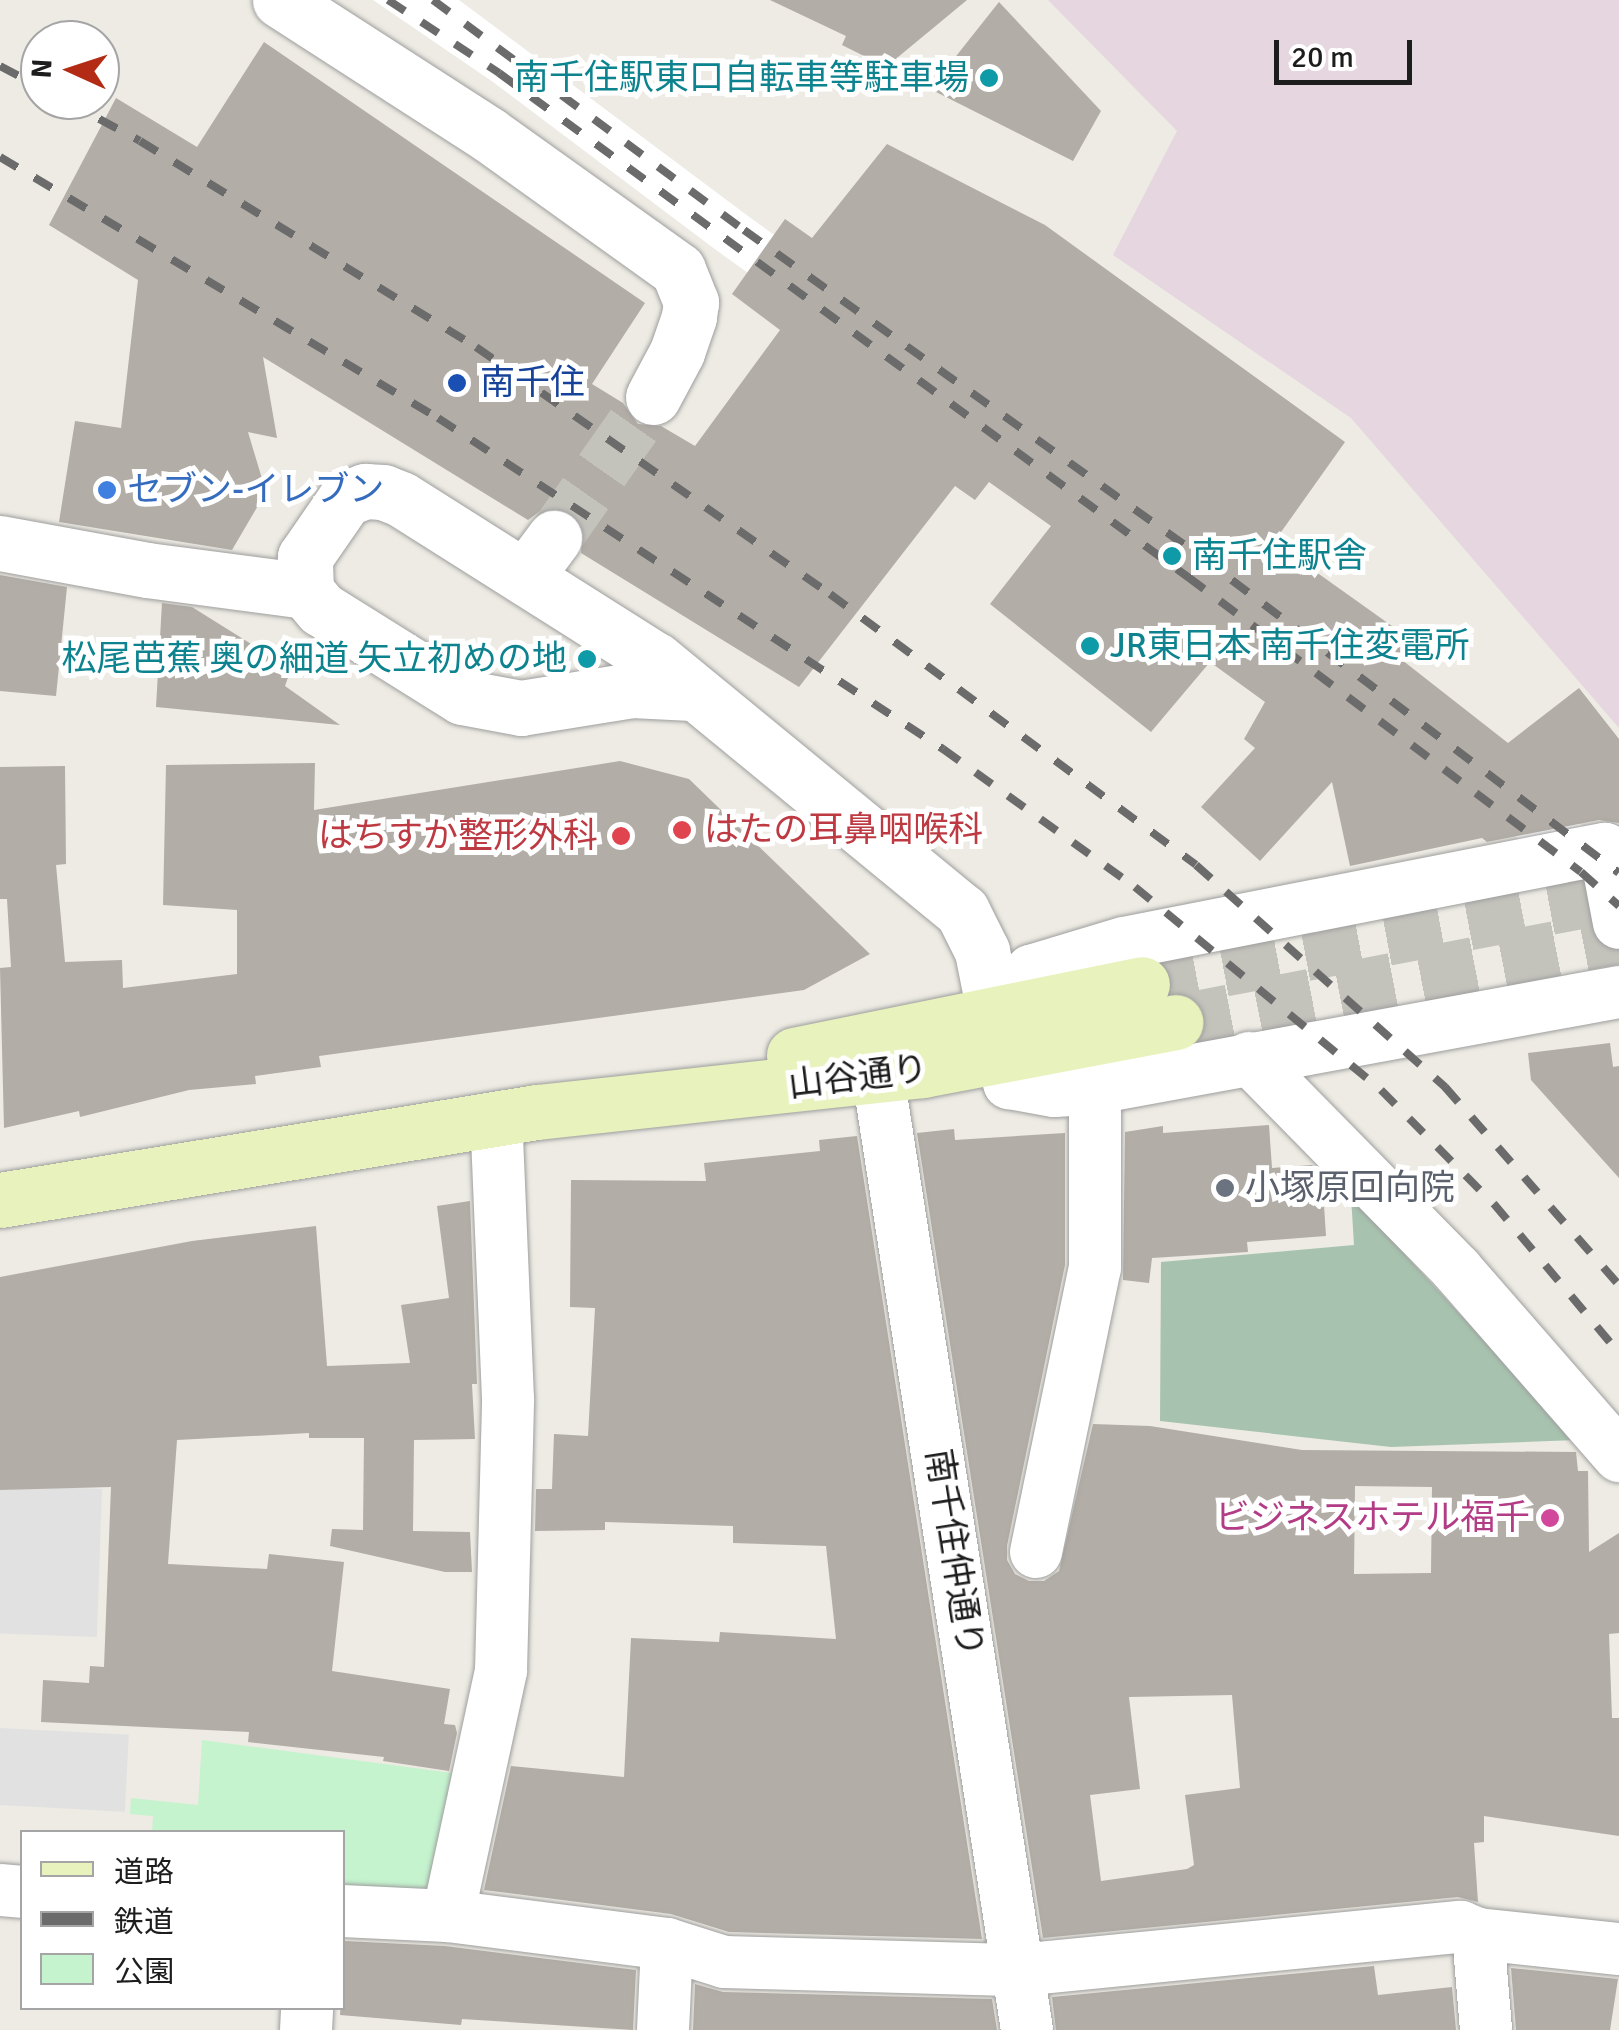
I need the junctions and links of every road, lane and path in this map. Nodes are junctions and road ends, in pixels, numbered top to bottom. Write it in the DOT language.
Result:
graph roads {
  1 [pos="280,0"];
  2 [pos="652,397"];
  3 [pos="0,542"];
  4 [pos="306,591"];
  5 [pos="692,694"];
  6 [pos="1619,923"];
  7 [pos="1619,992"];
  8 [pos="1159,1003"];
  9 [pos="999,1034"];
  10 [pos="1248,1058"];
  11 [pos="878,1076"];
  12 [pos="1090,1089"];
  13 [pos="516,1115"];
  14 [pos="0,1200"];
  15 [pos="1619,1456"];
  16 [pos="1036,1552"];
  17 [pos="345,1912"];
  18 [pos="448,1916"];
  19 [pos="1478,1934"];
  20 [pos="667,1944"];
  21 [pos="1619,1949"];
  22 [pos="1018,1970"];
  23 [pos="664,2030"];
  24 [pos="1028,2030"];
  25 [pos="1486,2030"];
  1 -- 2 [label="street"];
  3 -- 4 [label="street"];
  4 -- 5 [label="street"];
  4 -- 5 [label="street"];
  5 -- 9 [label="street"];
  6 -- 9 [label="street"];
  7 -- 10 [label="street"];
  8 -- 9 [label="main road, 山谷通り"];
  9 -- 11 [label="main road, 山谷通り"];
  9 -- 12 [label="street"];
  9 -- 13 [label="main road, 山谷通り"];
  10 -- 12 [label="street"];
  10 -- 15 [label="street"];
  11 -- 13 [label="main road, 山谷通り"];
  11 -- 22 [label="street, 南千住仲通り"];
  12 -- 16 [label="street"];
  13 -- 14 [label="main road, 山谷通り"];
  13 -- 18 [label="street"];
  17 -- 18 [label="street"];
  18 -- 20 [label="street"];
  19 -- 21 [label="street"];
  19 -- 22 [label="street"];
  19 -- 25 [label="street"];
  20 -- 22 [label="street"];
  20 -- 23 [label="street"];
  22 -- 24 [label="street, 南千住仲通り"];
}
